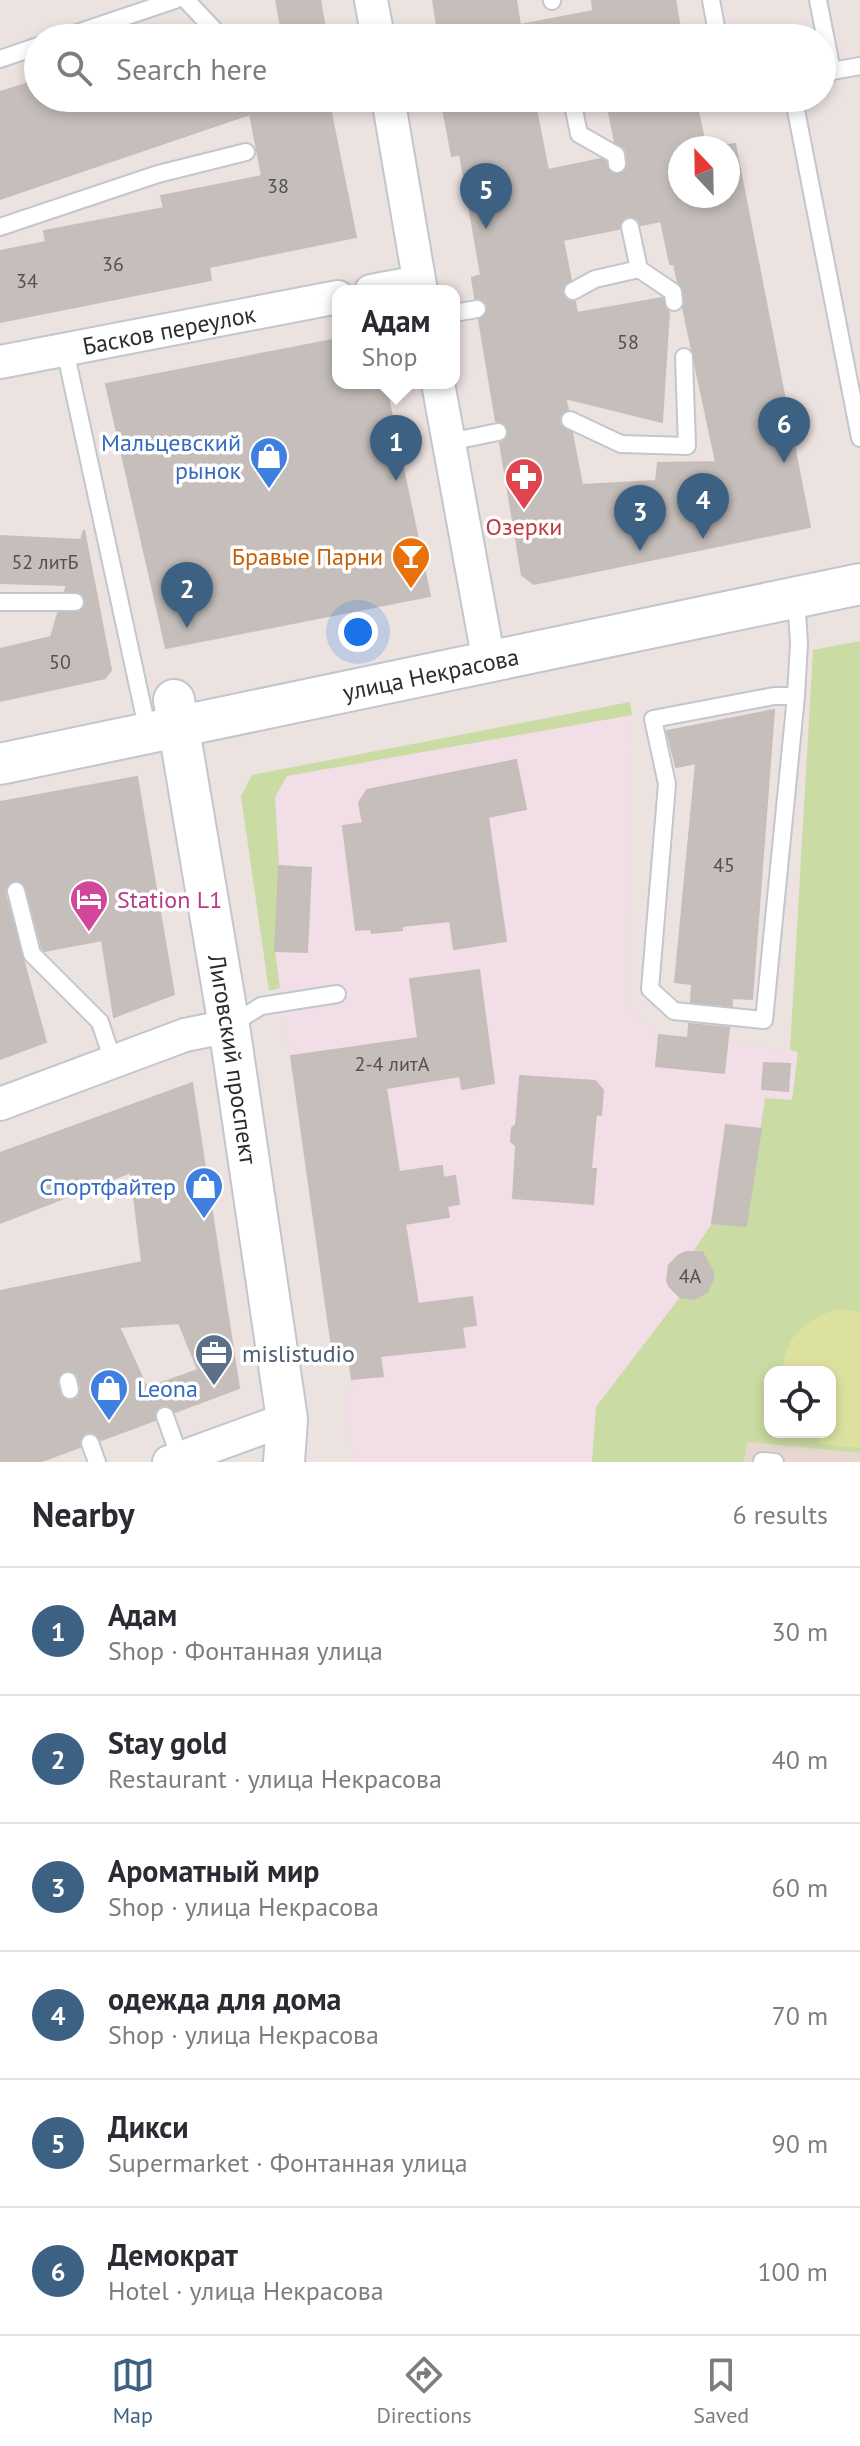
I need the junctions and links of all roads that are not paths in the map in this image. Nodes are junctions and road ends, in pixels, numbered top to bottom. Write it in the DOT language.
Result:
graph roads {
  1 [pos="175,0"];
  2 [pos="186,0"];
  3 [pos="371,0"];
  4 [pos="711,0"];
  5 [pos="818,0"];
  6 [pos="104,24"];
  7 [pos="209,24"];
  8 [pos="375,24"];
  9 [pos="715,24"];
  10 [pos="821,24"];
  11 [pos="24,51"];
  12 [pos="0,59"];
  13 [pos="860,66"];
  14 [pos="836,73"];
  15 [pos="390,112"];
  16 [pos="574,112"];
  17 [pos="798,112"];
  18 [pos="246,152"];
  19 [pos="617,164"];
  20 [pos="0,227"];
  21 [pos="630,227"];
  22 [pos="639,269"];
  23 [pos="420,285"];
  24 [pos="573,291"];
  25 [pos="332,298"];
  26 [pos="674,302"];
  27 [pos="477,309"];
  28 [pos="460,312"];
  29 [pos="65,350"];
  30 [pos="684,357"];
  31 [pos="0,362"];
  32 [pos="439,389"];
  33 [pos="570,420"];
  34 [pos="498,432"];
  35 [pos="860,438"];
  36 [pos="449,442"];
  37 [pos="860,558"];
  38 [pos="860,584"];
  39 [pos="796,597"];
  40 [pos="0,602"];
  41 [pos="75,602"];
  42 [pos="487,649"];
  43 [pos="796,696"];
  44 [pos="161,716"];
  45 [pos="0,736"];
  46 [pos="0,764"];
  47 [pos="16,891"];
  48 [pos="337,994"];
  49 [pos="229,1026"];
  50 [pos="113,1061"];
  51 [pos="0,1104"];
  52 [pos="165,1416"];
  53 [pos="287,1419"];
  54 [pos="90,1443"];
  55 [pos="175,1460"];
  56 [pos="97,1462"];
  57 [pos="284,1462"];
  58 [pos="306,1462"];
  1 -- 6 [label="lane"];
  2 -- 7 [label="lane"];
  3 -- 8 [label="street"];
  4 -- 9 [label="lane"];
  5 -- 10 [label="lane"];
  11 -- 12 [label="lane"];
  13 -- 14 [label="lane"];
  15 -- 23 [label="street"];
  16 -- 19 [label="lane"];
  17 -- 35 [label="lane"];
  18 -- 20 [label="lane"];
  21 -- 22 [label="lane"];
  22 -- 24 [label="lane"];
  22 -- 26 [label="lane"];
  25 -- 29 [label="street, Басков переулок"];
  27 -- 28 [label="lane"];
  29 -- 31 [label="street, Басков переулок"];
  29 -- 44 [label="lane"];
  30 -- 33 [label="lane"];
  32 -- 36 [label="street"];
  34 -- 36 [label="lane"];
  36 -- 42 [label="street"];
  37 -- 42 [label="street, улица Некрасова"];
  38 -- 39 [label="street, улица Некрасова"];
  39 -- 42 [label="street, улица Некрасова"];
  39 -- 43 [label="lane"];
  40 -- 41 [label="lane"];
  42 -- 44 [label="street, улица Некрасова"];
  43 -- 43 [label="lane"];
  44 -- 45 [label="street, улица Некрасова"];
  44 -- 46 [label="street, улица Некрасова"];
  44 -- 49 [label="street, Лиговский проспект"];
  47 -- 50 [label="lane"];
  48 -- 49 [label="lane"];
  49 -- 50 [label="street"];
  49 -- 53 [label="street, Лиговский проспект"];
  50 -- 51 [label="street"];
  52 -- 55 [label="lane"];
  53 -- 55 [label="street"];
  53 -- 57 [label="street, Лиговский проспект"];
  53 -- 58 [label="street, Лиговский проспект"];
  54 -- 56 [label="lane"];
}
